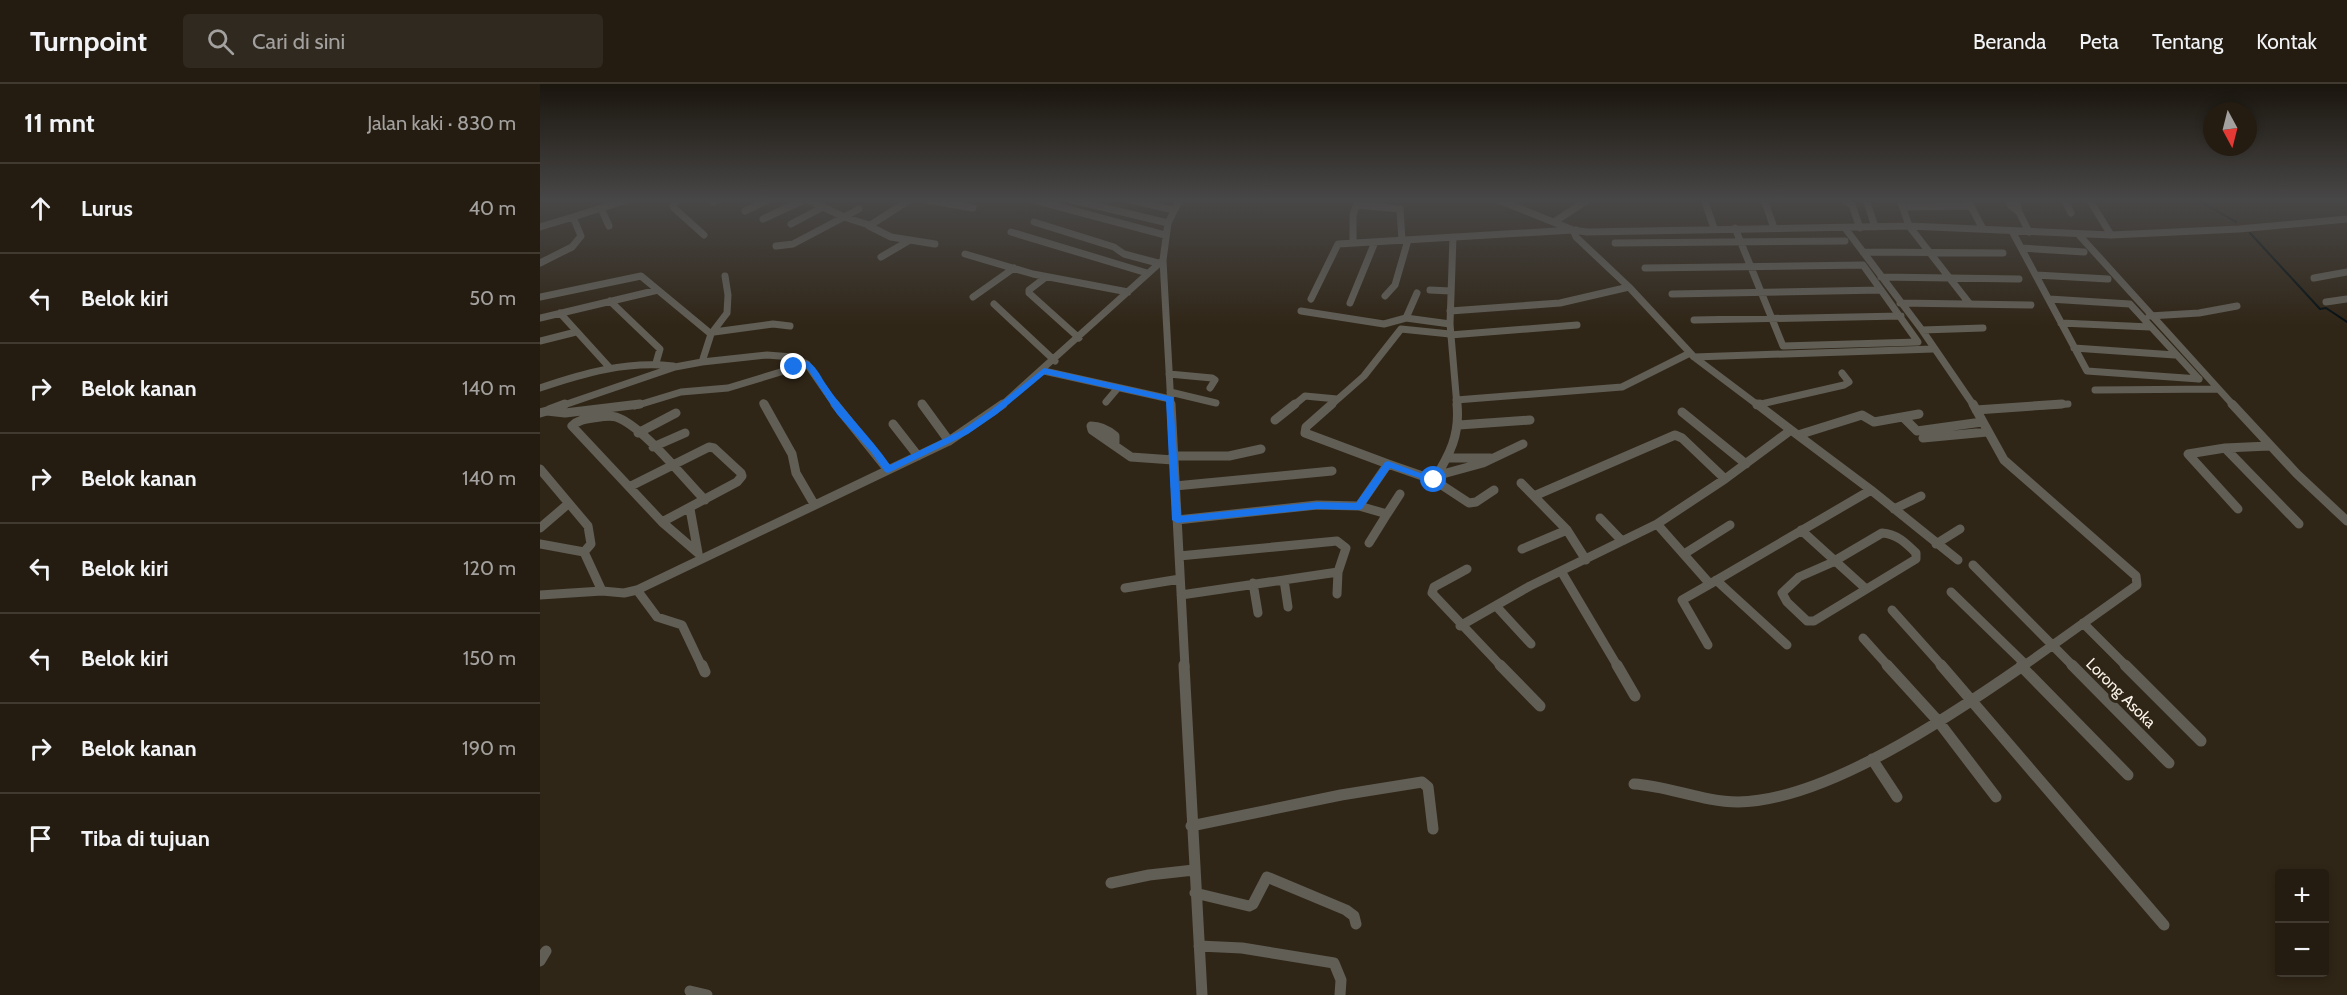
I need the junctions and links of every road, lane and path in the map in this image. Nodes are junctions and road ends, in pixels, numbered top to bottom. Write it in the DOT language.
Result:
graph roads {
  1 [pos="578,242"];
  2 [pos="798,242"];
  3 [pos="907,242"];
  4 [pos="919,242"];
  5 [pos="1043,242"];
  6 [pos="1096,242"];
  7 [pos="1164,242"];
  8 [pos="1375,242"];
  9 [pos="1382,242"];
  10 [pos="1405,242"];
  11 [pos="1454,242"];
  12 [pos="1581,242"];
  13 [pos="1740,242"];
  14 [pos="1791,242"];
  15 [pos="1855,242"];
  16 [pos="1920,242"];
  17 [pos="2018,242"];
  18 [pos="2085,242"];
  19 [pos="1353,243"];
  20 [pos="1615,243"];
  21 [pos="935,244"];
  22 [pos="776,246"];
  23 [pos="2022,248"];
  24 [pos="1863,252"];
  25 [pos="1928,252"];
  26 [pos="2084,252"];
  27 [pos="2003,253"];
  28 [pos="965,254"];
  29 [pos="881,257"];
  30 [pos="1160,262"];
  31 [pos="540,263"];
  32 [pos="1014,268"];
  33 [pos="1645,268"];
  34 [pos="1751,268"];
  35 [pos="1147,273"];
  36 [pos="2347,273"];
  37 [pos="2036,275"];
  38 [pos="725,276"];
  39 [pos="1046,277"];
  40 [pos="1881,277"];
  41 [pos="1948,277"];
  42 [pos="2314,278"];
  43 [pos="2019,279"];
  44 [pos="2108,279"];
  45 [pos="1629,286"];
  46 [pos="658,290"];
  47 [pos="1430,290"];
  48 [pos="1881,290"];
  49 [pos="1451,291"];
  50 [pos="1128,292"];
  51 [pos="1417,293"];
  52 [pos="1761,293"];
  53 [pos="1672,294"];
  54 [pos="1385,296"];
  55 [pos="540,297"];
  56 [pos="973,297"];
  57 [pos="1311,299"];
  58 [pos="2049,299"];
  59 [pos="2347,299"];
  60 [pos="610,301"];
  61 [pos="2326,302"];
  62 [pos="1350,303"];
  63 [pos="1900,303"];
  64 [pos="1969,303"];
  65 [pos="994,304"];
  66 [pos="2031,305"];
  67 [pos="2237,306"];
  68 [pos="1301,311"];
  69 [pos="1450,311"];
  70 [pos="560,313"];
  71 [pos="1901,316"];
  72 [pos="2149,316"];
  73 [pos="540,318"];
  74 [pos="1406,318"];
  75 [pos="1771,319"];
  76 [pos="1694,320"];
  77 [pos="2061,323"];
  78 [pos="1449,324"];
  79 [pos="1577,325"];
  80 [pos="790,326"];
  81 [pos="2150,327"];
  82 [pos="1983,328"];
  83 [pos="1922,330"];
  84 [pos="576,332"];
  85 [pos="713,333"];
  86 [pos="1450,334"];
  87 [pos="1079,338"];
  88 [pos="540,341"];
  89 [pos="2074,348"];
  90 [pos="1933,349"];
  91 [pos="1692,355"];
  92 [pos="2175,355"];
  93 [pos="1054,361"];
  94 [pos="702,362"];
  95 [pos="656,363"];
  96 [pos="807,364"];
  97 [pos="609,367"];
  98 [pos="675,367"];
  99 [pos="1044,371"];
  100 [pos="1842,373"];
  101 [pos="1169,374"];
  102 [pos="540,388"];
  103 [pos="1210,388"];
  104 [pos="1117,389"];
  105 [pos="2218,389"];
  106 [pos="2096,390"];
  107 [pos="1170,396"];
  108 [pos="1337,399"];
  109 [pos="1456,400"];
  110 [pos="1106,402"];
  111 [pos="763,403"];
  112 [pos="1216,403"];
  113 [pos="922,404"];
  114 [pos="2068,404"];
  115 [pos="1757,405"];
  116 [pos="1976,410"];
  117 [pos="543,412"];
  118 [pos="1682,412"];
  119 [pos="676,413"];
  120 [pos="1919,414"];
  121 [pos="1903,417"];
  122 [pos="1275,420"];
  123 [pos="1530,420"];
  124 [pos="1982,422"];
  125 [pos="893,424"];
  126 [pos="1459,425"];
  127 [pos="1987,432"];
  128 [pos="638,433"];
  129 [pos="685,433"];
  130 [pos="1794,433"];
  131 [pos="1923,438"];
  132 [pos="949,441"];
  133 [pos="1523,444"];
  134 [pos="1115,445"];
  135 [pos="2269,446"];
  136 [pos="653,447"];
  137 [pos="2225,448"];
  138 [pos="1261,449"];
  139 [pos="918,456"];
  140 [pos="1173,458"];
  141 [pos="1447,458"];
  142 [pos="1492,458"];
  143 [pos="1388,464"];
  144 [pos="1746,464"];
  145 [pos="670,465"];
  146 [pos="540,469"];
  147 [pos="888,470"];
  148 [pos="1332,471"];
  149 [pos="1436,478"];
  150 [pos="1725,479"];
  151 [pos="544,480"];
  152 [pos="1521,483"];
  153 [pos="1175,486"];
  154 [pos="629,487"];
  155 [pos="1494,490"];
  156 [pos="1871,490"];
  157 [pos="1400,494"];
  158 [pos="1534,496"];
  159 [pos="1921,496"];
  160 [pos="705,500"];
  161 [pos="568,504"];
  162 [pos="814,504"];
  163 [pos="1359,506"];
  164 [pos="690,509"];
  165 [pos="1894,509"];
  166 [pos="2238,509"];
  167 [pos="1387,514"];
  168 [pos="1600,518"];
  169 [pos="1177,520"];
  170 [pos="2347,521"];
  171 [pos="662,522"];
  172 [pos="1657,524"];
  173 [pos="2299,524"];
  174 [pos="1730,525"];
  175 [pos="540,528"];
  176 [pos="1960,529"];
  177 [pos="1567,530"];
  178 [pos="1801,530"];
  179 [pos="1622,540"];
  180 [pos="1369,543"];
  181 [pos="540,544"];
  182 [pos="1936,544"];
  183 [pos="1522,549"];
  184 [pos="585,552"];
  185 [pos="1684,554"];
  186 [pos="699,555"];
  187 [pos="1179,556"];
  188 [pos="1586,560"];
  189 [pos="1958,560"];
  190 [pos="1836,561"];
  191 [pos="1973,565"];
  192 [pos="1467,569"];
  193 [pos="1338,572"];
  194 [pos="1562,572"];
  195 [pos="1180,579"];
  196 [pos="1284,580"];
  197 [pos="1713,582"];
  198 [pos="1253,583"];
  199 [pos="1125,588"];
  200 [pos="1865,588"];
  201 [pos="637,590"];
  202 [pos="602,591"];
  203 [pos="1951,592"];
  204 [pos="1337,594"];
  205 [pos="1181,595"];
  206 [pos="540,596"];
  207 [pos="1496,606"];
  208 [pos="1288,607"];
  209 [pos="1892,610"];
  210 [pos="1258,613"];
  211 [pos="2083,623"];
  212 [pos="1460,626"];
  213 [pos="1863,638"];
  214 [pos="1531,644"];
  215 [pos="1708,645"];
  216 [pos="1787,645"];
  217 [pos="2051,645"];
  218 [pos="2023,664"];
  219 [pos="705,672"];
  220 [pos="1635,696"];
  221 [pos="1972,699"];
  222 [pos="1540,706"];
  223 [pos="1938,721"];
  224 [pos="2201,741"];
  225 [pos="1872,759"];
  226 [pos="2169,763"];
  227 [pos="2127,775"];
  228 [pos="1634,784"];
  229 [pos="1897,797"];
  230 [pos="1996,797"];
  231 [pos="1191,826"];
  232 [pos="1434,829"];
  233 [pos="1194,870"];
  234 [pos="1111,883"];
  235 [pos="1195,893"];
  236 [pos="1356,924"];
  237 [pos="2164,925"];
  238 [pos="1199,946"];
  239 [pos="690,991"];
  240 [pos="707,995"];
  241 [pos="1202,995"];
  242 [pos="1340,995"];
  1 -- 31 [label="street"];
  2 -- 22 [label="street"];
  3 -- 29 [label="street"];
  4 -- 21 [label="street"];
  5 -- 35 [label="street"];
  6 -- 30 [label="street"];
  7 -- 30 [label="street"];
  8 -- 9 [label="street"];
  8 -- 19 [label="street"];
  8 -- 62 [label="street"];
  10 -- 54 [label="street"];
  11 -- 49 [label="street"];
  12 -- 45 [label="street"];
  13 -- 14 [label="street"];
  13 -- 20 [label="street"];
  13 -- 34 [label="street"];
  15 -- 24 [label="street"];
  16 -- 25 [label="street"];
  17 -- 23 [label="street"];
  18 -- 72 [label="street"];
  19 -- 57 [label="street"];
  23 -- 26 [label="street"];
  23 -- 37 [label="street"];
  24 -- 25 [label="street"];
  24 -- 40 [label="street"];
  25 -- 27 [label="street"];
  25 -- 41 [label="street"];
  28 -- 32 [label="street"];
  30 -- 35 [label="street"];
  30 -- 101 [label="street"];
  32 -- 39 [label="street"];
  32 -- 56 [label="street"];
  33 -- 34 [label="street"];
  34 -- 48 [label="street"];
  34 -- 52 [label="street"];
  35 -- 50 [label="street"];
  36 -- 42 [label="street"];
  37 -- 44 [label="street"];
  37 -- 58 [label="street"];
  38 -- 85 [label="street"];
  39 -- 50 [label="street"];
  39 -- 87 [label="street"];
  40 -- 41 [label="street"];
  40 -- 63 [label="street"];
  41 -- 43 [label="street"];
  41 -- 64 [label="street"];
  45 -- 69 [label="street"];
  45 -- 91 [label="street"];
  46 -- 55 [label="street"];
  46 -- 60 [label="street"];
  46 -- 85 [label="street"];
  47 -- 49 [label="street"];
  48 -- 52 [label="street"];
  48 -- 71 [label="street"];
  49 -- 69 [label="street"];
  50 -- 87 [label="street"];
  51 -- 74 [label="street"];
  52 -- 53 [label="street"];
  52 -- 75 [label="street"];
  58 -- 77 [label="street"];
  58 -- 81 [label="street"];
  59 -- 61 [label="street"];
  60 -- 70 [label="street"];
  60 -- 95 [label="street"];
  63 -- 64 [label="street"];
  63 -- 83 [label="street"];
  64 -- 66 [label="street"];
  65 -- 93 [label="street"];
  67 -- 72 [label="street"];
  68 -- 74 [label="street"];
  69 -- 78 [label="street"];
  70 -- 73 [label="street"];
  70 -- 84 [label="street"];
  71 -- 75 [label="street"];
  71 -- 75 [label="street"];
  72 -- 105 [label="street"];
  74 -- 78 [label="street"];
  75 -- 76 [label="street"];
  77 -- 81 [label="street"];
  77 -- 89 [label="street"];
  78 -- 86 [label="street"];
  79 -- 86 [label="street"];
  80 -- 85 [label="street"];
  81 -- 92 [label="street"];
  82 -- 83 [label="street"];
  83 -- 90 [label="street"];
  84 -- 88 [label="street"];
  84 -- 97 [label="street"];
  85 -- 94 [label="street"];
  86 -- 108 [label="street"];
  86 -- 109 [label="street"];
  87 -- 93 [label="street"];
  89 -- 92 [label="street"];
  89 -- 92 [label="street"];
  90 -- 91 [label="street"];
  90 -- 116 [label="street"];
  91 -- 109 [label="street"];
  91 -- 115 [label="street"];
  93 -- 99 [label="street"];
  94 -- 96 [label="street"];
  94 -- 98 [label="street"];
  95 -- 97 [label="street"];
  95 -- 98 [label="street"];
  96 -- 117 [label="street"];
  96 -- 147 [label="street"];
  97 -- 102 [label="street"];
  98 -- 117 [label="street"];
  99 -- 104 [label="street"];
  99 -- 132 [label="street"];
  100 -- 115 [label="street"];
  101 -- 103 [label="street"];
  101 -- 107 [label="street"];
  104 -- 107 [label="street"];
  104 -- 110 [label="street"];
  105 -- 106 [label="street"];
  105 -- 135 [label="street"];
  107 -- 112 [label="street"];
  107 -- 140 [label="street"];
  108 -- 122 [label="street"];
  108 -- 143 [label="street"];
  109 -- 126 [label="street"];
  111 -- 162 [label="street"];
  113 -- 132 [label="street"];
  114 -- 116 [label="street"];
  115 -- 130 [label="street"];
  116 -- 124 [label="street"];
  118 -- 144 [label="street"];
  119 -- 128 [label="street"];
  120 -- 121 [label="street"];
  121 -- 124 [label="street"];
  121 -- 130 [label="street"];
  123 -- 126 [label="street"];
  124 -- 127 [label="street"];
  125 -- 139 [label="street"];
  126 -- 141 [label="street"];
  127 -- 131 [label="street"];
  127 -- 211 [label="street"];
  128 -- 136 [label="street"];
  128 -- 154 [label="street"];
  129 -- 136 [label="street"];
  130 -- 144 [label="street"];
  130 -- 156 [label="street"];
  132 -- 139 [label="street"];
  133 -- 142 [label="street"];
  134 -- 140 [label="street"];
  135 -- 137 [label="street"];
  135 -- 170 [label="street"];
  136 -- 145 [label="street"];
  137 -- 166 [label="street"];
  137 -- 173 [label="street"];
  138 -- 140 [label="street"];
  139 -- 147 [label="street"];
  140 -- 153 [label="street"];
  141 -- 142 [label="street"];
  141 -- 149 [label="street"];
  142 -- 149 [label="street"];
  143 -- 149 [label="street"];
  143 -- 163 [label="street"];
  144 -- 150 [label="street"];
  145 -- 154 [label="street"];
  145 -- 160 [label="street"];
  145 -- 160 [label="street"];
  146 -- 151 [label="street"];
  147 -- 162 [label="street"];
  148 -- 153 [label="street"];
  149 -- 155 [label="street"];
  150 -- 158 [label="street"];
  150 -- 172 [label="street"];
  151 -- 161 [label="street"];
  152 -- 158 [label="street"];
  153 -- 169 [label="street"];
  154 -- 171 [label="street"];
  156 -- 165 [label="street"];
  156 -- 178 [label="street"];
  157 -- 167 [label="street"];
  158 -- 177 [label="street"];
  159 -- 165 [label="street"];
  160 -- 164 [label="street"];
  161 -- 175 [label="street"];
  161 -- 184 [label="street"];
  162 -- 186 [label="street"];
  163 -- 167 [label="street"];
  163 -- 169 [label="street"];
  164 -- 171 [label="street"];
  164 -- 186 [label="street"];
  165 -- 182 [label="street"];
  167 -- 180 [label="street"];
  168 -- 179 [label="street"];
  169 -- 187 [label="street"];
  171 -- 186 [label="street"];
  172 -- 179 [label="street"];
  172 -- 185 [label="street"];
  174 -- 185 [label="street"];
  176 -- 182 [label="street"];
  177 -- 183 [label="street"];
  177 -- 188 [label="street"];
  178 -- 190 [label="street"];
  178 -- 197 [label="street"];
  179 -- 188 [label="street"];
  181 -- 184 [label="street"];
  182 -- 189 [label="street"];
  184 -- 202 [label="street"];
  185 -- 197 [label="street"];
  186 -- 201 [label="street"];
  187 -- 193 [label="street"];
  187 -- 195 [label="street"];
  188 -- 194 [label="street"];
  190 -- 200 [label="street"];
  190 -- 200 [label="street"];
  190 -- 200 [label="street"];
  191 -- 217 [label="street, Lorong Asoka"];
  192 -- 212 [label="street"];
  193 -- 196 [label="street"];
  193 -- 204 [label="street"];
  194 -- 207 [label="street"];
  194 -- 220 [label="street"];
  195 -- 199 [label="street"];
  195 -- 205 [label="street"];
  196 -- 198 [label="street"];
  196 -- 208 [label="street"];
  197 -- 215 [label="street"];
  197 -- 216 [label="street"];
  198 -- 205 [label="street"];
  198 -- 210 [label="street"];
  201 -- 202 [label="street"];
  201 -- 219 [label="street"];
  202 -- 206 [label="street"];
  203 -- 218 [label="street"];
  205 -- 231 [label="street"];
  207 -- 212 [label="street"];
  207 -- 214 [label="street"];
  209 -- 221 [label="street"];
  211 -- 217 [label="street"];
  211 -- 224 [label="street"];
  212 -- 222 [label="street"];
  213 -- 223 [label="street"];
  217 -- 218 [label="street"];
  217 -- 226 [label="street, Lorong Asoka"];
  218 -- 221 [label="street"];
  218 -- 227 [label="street"];
  221 -- 223 [label="street"];
  221 -- 237 [label="street"];
  223 -- 225 [label="street"];
  223 -- 230 [label="street"];
  225 -- 228 [label="street"];
  225 -- 229 [label="street"];
  231 -- 232 [label="street"];
  231 -- 233 [label="street"];
  233 -- 234 [label="street"];
  233 -- 235 [label="street"];
  235 -- 236 [label="street"];
  235 -- 238 [label="street"];
  238 -- 241 [label="street"];
  238 -- 242 [label="street"];
  239 -- 240 [label="street"];
}
